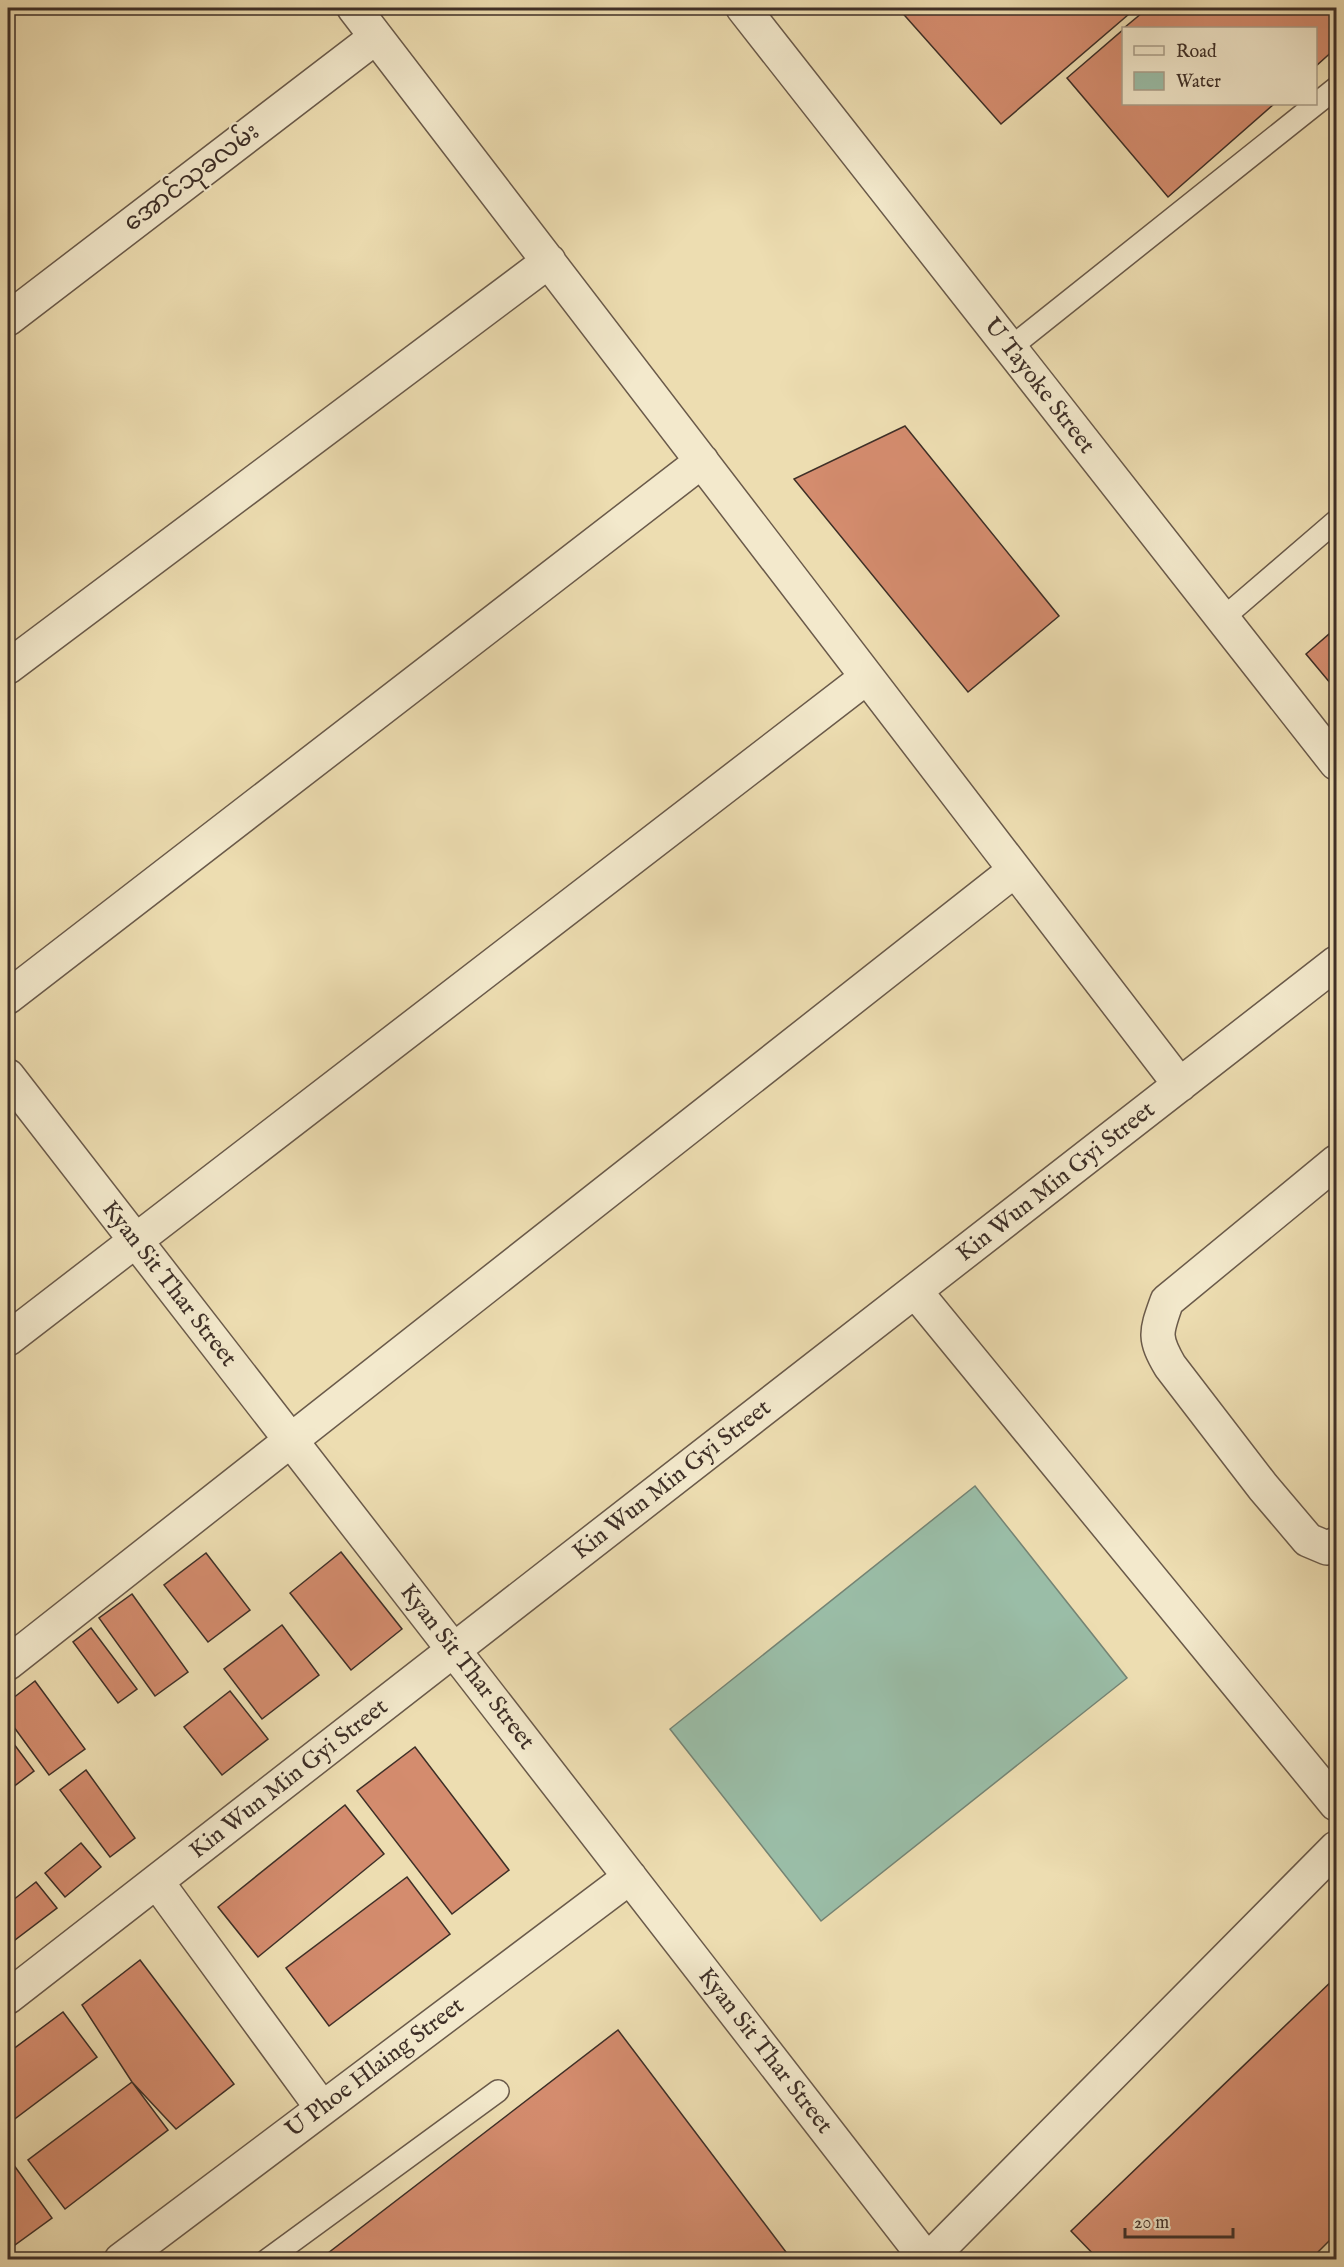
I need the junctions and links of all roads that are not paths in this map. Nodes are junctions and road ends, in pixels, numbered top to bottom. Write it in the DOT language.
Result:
graph roads {
  1 [pos="354,8"];
  2 [pos="743,8"];
  3 [pos="376,37"];
  4 [pos="1336,88"];
  5 [pos="1317,103"];
  6 [pos="1315,105"];
  7 [pos="549,261"];
  8 [pos="8,319"];
  9 [pos="1010,348"];
  10 [pos="702,461"];
  11 [pos="1336,521"];
  12 [pos="1222,619"];
  13 [pos="8,667"];
  14 [pos="867,677"];
  15 [pos="1336,763"];
  16 [pos="1015,870"];
  17 [pos="1336,963"];
  18 [pos="8,997"];
  19 [pos="8,1076"];
  20 [pos="1180,1085"];
  21 [pos="1336,1162"];
  22 [pos="135,1240"];
  23 [pos="915,1291"];
  24 [pos="8,1339"];
  25 [pos="291,1440"];
  26 [pos="1336,1544"];
  27 [pos="454,1650"];
  28 [pos="8,1663"];
  29 [pos="1336,1804"];
  30 [pos="1336,1848"];
  31 [pos="630,1877"];
  32 [pos="157,1882"];
  33 [pos="8,1997"];
  34 [pos="498,2091"];
  35 [pos="322,2108"];
  36 [pos="123,2259"];
  37 [pos="267,2259"];
  38 [pos="927,2259"];
  1 -- 3 [label="street"];
  2 -- 9 [label="street, U Tayoke Street"];
  3 -- 7 [label="street"];
  3 -- 8 [label="street, အောင်သုခလမ်း"];
  4 -- 5 [label="lane"];
  6 -- 9 [label="lane"];
  7 -- 10 [label="street"];
  7 -- 13 [label="street"];
  9 -- 12 [label="street, U Tayoke Street"];
  10 -- 14 [label="street"];
  10 -- 18 [label="street"];
  11 -- 12 [label="lane"];
  12 -- 15 [label="street, U Tayoke Street"];
  14 -- 16 [label="street"];
  14 -- 22 [label="street"];
  16 -- 20 [label="street"];
  16 -- 25 [label="street"];
  17 -- 20 [label="street, Kin Wun Min Gyi Street"];
  19 -- 22 [label="street, Kyan Sit Thar Street"];
  20 -- 23 [label="street, Kin Wun Min Gyi Street"];
  21 -- 26 [label="street"];
  22 -- 24 [label="street"];
  22 -- 25 [label="street, Kyan Sit Thar Street"];
  23 -- 27 [label="street, Kin Wun Min Gyi Street"];
  23 -- 29 [label="street"];
  25 -- 27 [label="street, Kyan Sit Thar Street"];
  25 -- 28 [label="street"];
  27 -- 31 [label="street, Kyan Sit Thar Street"];
  27 -- 32 [label="street, Kin Wun Min Gyi Street"];
  30 -- 38 [label="street"];
  31 -- 35 [label="street, U Phoe Hlaing Street"];
  31 -- 38 [label="street, Kyan Sit Thar Street"];
  32 -- 33 [label="street, Kin Wun Min Gyi Street"];
  32 -- 35 [label="street"];
  34 -- 37 [label="lane"];
  35 -- 36 [label="street, U Phoe Hlaing Street"];
}
